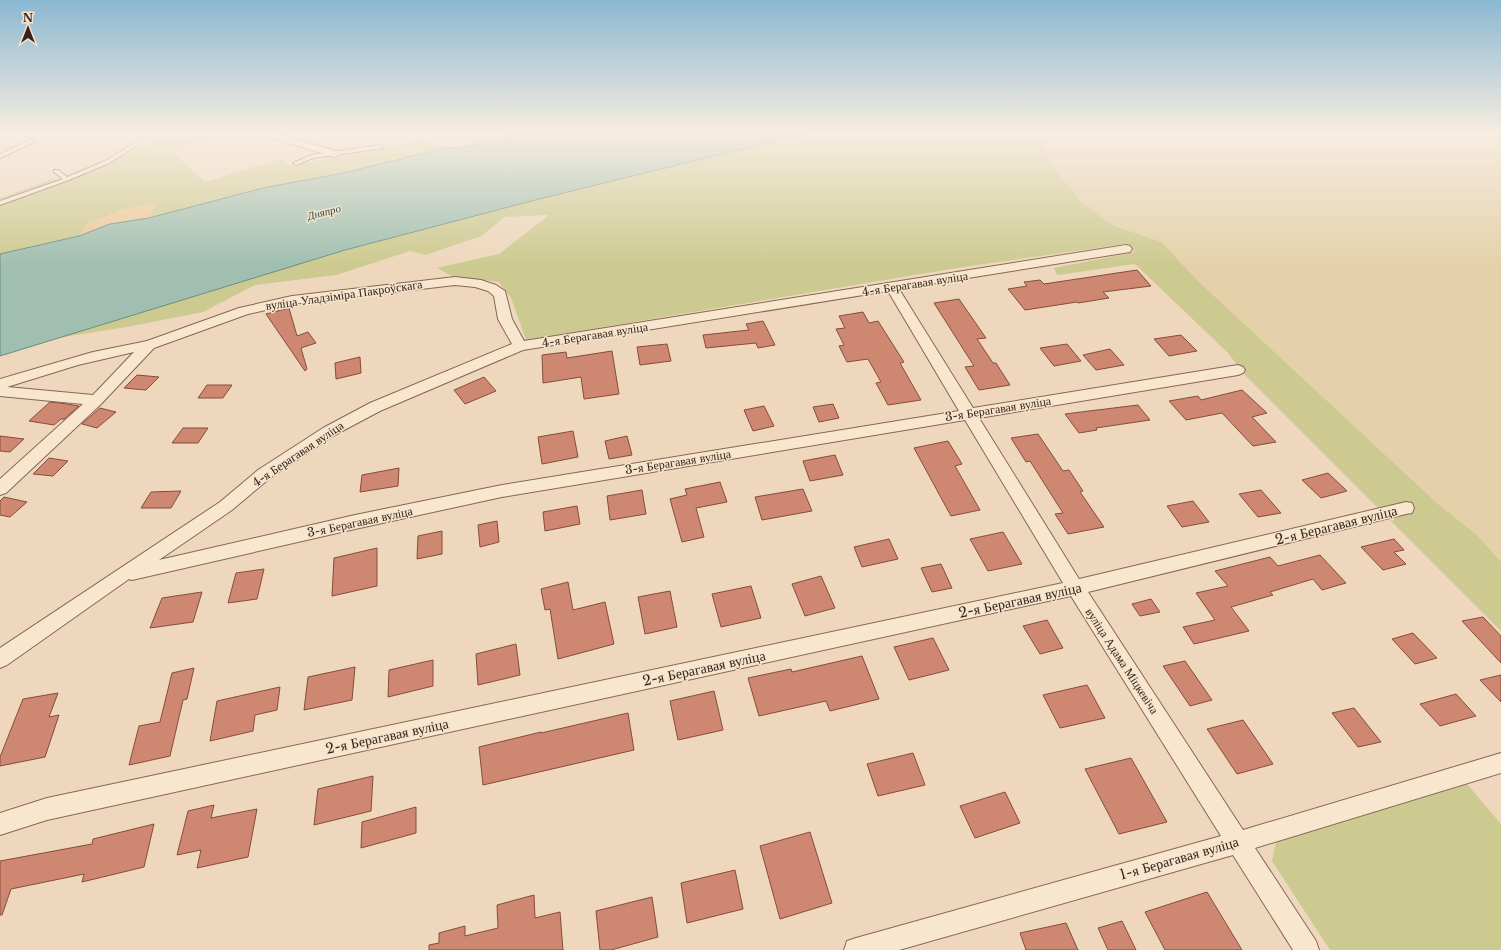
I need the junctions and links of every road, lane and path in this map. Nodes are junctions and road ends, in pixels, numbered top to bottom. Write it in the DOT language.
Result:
graph roads {
  1 [pos="71,177"];
  2 [pos="67,179"];
  3 [pos="0,203"];
  4 [pos="1126,249"];
  5 [pos="892,288"];
  6 [pos="150,345"];
  7 [pos="520,346"];
  8 [pos="1238,370"];
  9 [pos="0,384"];
  10 [pos="0,391"];
  11 [pos="96,400"];
  12 [pos="970,414"];
  13 [pos="0,489"];
  14 [pos="1406,508"];
  15 [pos="122,575"];
  16 [pos="1075,588"];
  17 [pos="0,659"];
  18 [pos="1501,764"];
  19 [pos="0,824"];
  20 [pos="1238,842"];
  21 [pos="856,950"];
  22 [pos="1307,950"];
  1 -- 2 [label="lane"];
  2 -- 3 [label="lane"];
  4 -- 5 [label="street, 4-я Берагавая вуліца"];
  5 -- 7 [label="street, 4-я Берагавая вуліца"];
  5 -- 12 [label="street, вуліца Адама Міцкевіча"];
  6 -- 7 [label="street, вуліца Уладзіміра Пакроўскага"];
  6 -- 9 [label="street"];
  6 -- 11 [label="street, вуліца Уладзіміра Пакроўскага"];
  7 -- 15 [label="street, 4-я Берагавая вуліца"];
  8 -- 12 [label="street, 3-я Берагавая вуліца"];
  10 -- 11 [label="street"];
  11 -- 13 [label="street, вуліца Уладзіміра Пакроўскага"];
  12 -- 15 [label="street, 3-я Берагавая вуліца"];
  12 -- 16 [label="street, вуліца Адама Міцкевіча"];
  14 -- 16 [label="street, 2-я Берагавая вуліца"];
  15 -- 17 [label="street, 4-я Берагавая вуліца"];
  16 -- 19 [label="street, 2-я Берагавая вуліца"];
  16 -- 20 [label="street, вуліца Адама Міцкевіча"];
  18 -- 20 [label="street, 1-я Берагавая вуліца"];
  20 -- 21 [label="street, 1-я Берагавая вуліца"];
  20 -- 22 [label="street, вуліца Адама Міцкевіча"];
}
